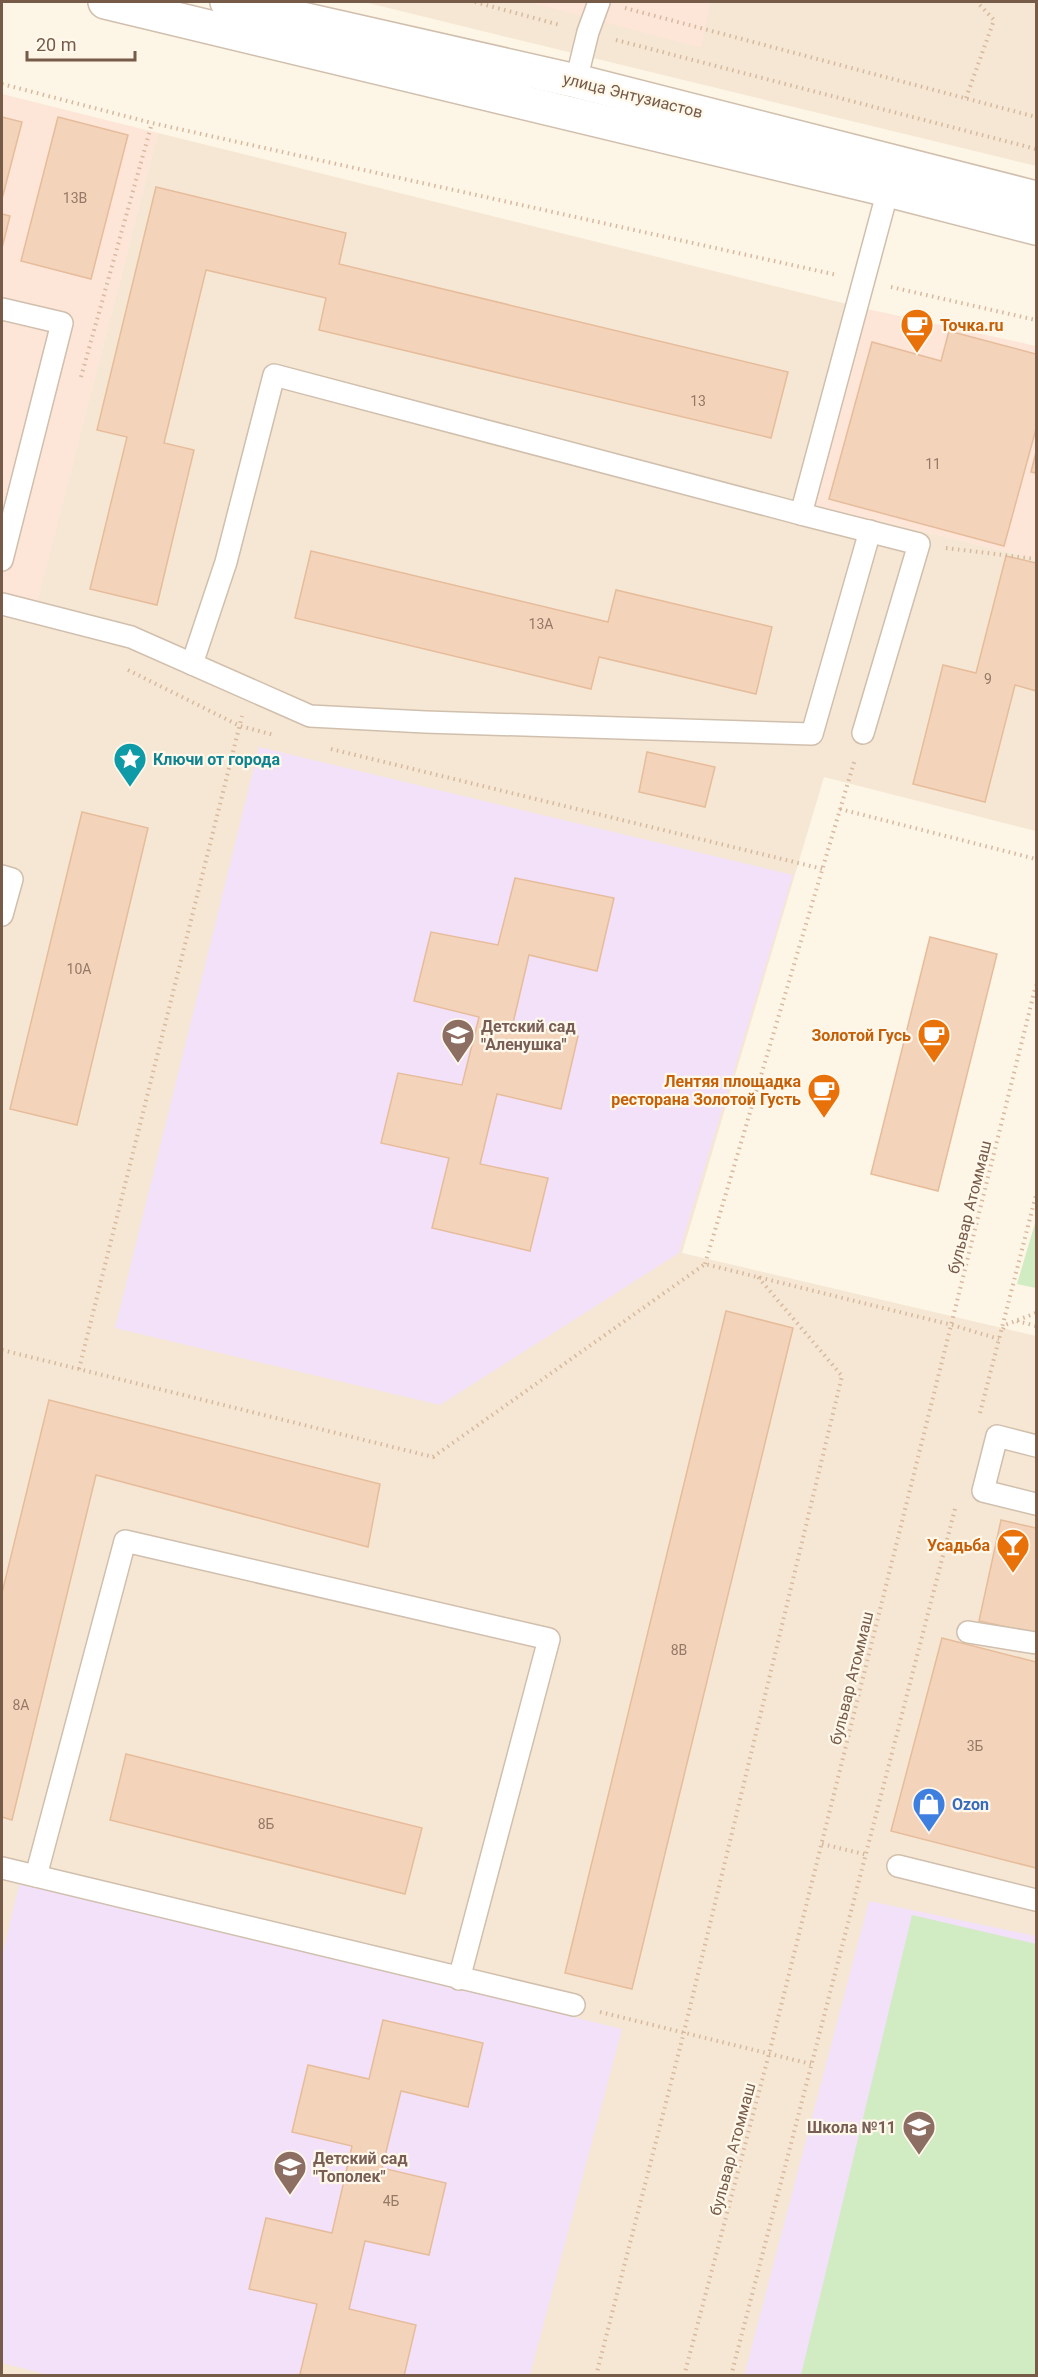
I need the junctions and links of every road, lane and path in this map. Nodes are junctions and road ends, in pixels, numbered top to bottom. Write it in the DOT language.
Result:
graph roads {
  1 [pos="105,2"];
  2 [pos="227,2"];
  3 [pos="475,2"];
  4 [pos="599,2"];
  5 [pos="977,2"];
  6 [pos="624,8"];
  7 [pos="588,32"];
  8 [pos="576,81"];
  9 [pos="2,84"];
  10 [pos="966,98"];
  11 [pos="1036,117"];
  12 [pos="152,123"];
  13 [pos="1036,148"];
  14 [pos="888,190"];
  15 [pos="1036,198"];
  16 [pos="1036,228"];
  17 [pos="863,281"];
  18 [pos="2,309"];
  19 [pos="1036,320"];
  20 [pos="78,389"];
  21 [pos="801,514"];
  22 [pos="870,531"];
  23 [pos="919,544"];
  24 [pos="1036,559"];
  25 [pos="2,560"];
  26 [pos="2,604"];
  27 [pos="192,664"];
  28 [pos="249,689"];
  29 [pos="240,726"];
  30 [pos="863,733"];
  31 [pos="285,738"];
  32 [pos="320,746"];
  33 [pos="840,809"];
  34 [pos="1036,859"];
  35 [pos="823,869"];
  36 [pos="2,876"];
  37 [pos="2,915"];
  38 [pos="1036,985"];
  39 [pos="1036,1195"];
  40 [pos="705,1264"];
  41 [pos="758,1277"];
  42 [pos="1036,1313"];
  43 [pos="1017,1321"];
  44 [pos="952,1325"];
  45 [pos="1036,1326"];
  46 [pos="999,1340"];
  47 [pos="2,1350"];
  48 [pos="79,1369"];
  49 [pos="978,1420"];
  50 [pos="1036,1446"];
  51 [pos="957,1500"];
  52 [pos="1036,1504"];
  53 [pos="968,1632"];
  54 [pos="1036,1643"];
  55 [pos="822,1844"];
  56 [pos="866,1854"];
  57 [pos="897,1866"];
  58 [pos="2,1868"];
  59 [pos="36,1876"];
  60 [pos="1036,1900"];
  61 [pos="459,1979"];
  62 [pos="574,2005"];
  63 [pos="684,2032"];
  64 [pos="769,2054"];
  65 [pos="811,2064"];
  66 [pos="596,2376"];
  67 [pos="684,2376"];
  68 [pos="731,2376"];
  1 -- 14 [label="street"];
  2 -- 8 [label="street, улица Энтузиастов"];
  3 -- 7 [label="path"];
  4 -- 7 [label="lane"];
  5 -- 10 [label="path"];
  6 -- 10 [label="path"];
  7 -- 8 [label="lane"];
  7 -- 13 [label="path"];
  8 -- 15 [label="street, улица Энтузиастов"];
  9 -- 12 [label="path"];
  10 -- 11 [label="path"];
  12 -- 17 [label="path"];
  12 -- 20 [label="path"];
  14 -- 16 [label="street"];
  14 -- 17 [label="lane"];
  17 -- 19 [label="path"];
  17 -- 21 [label="lane"];
  18 -- 25 [label="lane"];
  21 -- 22 [label="lane"];
  21 -- 27 [label="lane"];
  22 -- 23 [label="lane"];
  22 -- 28 [label="lane"];
  23 -- 24 [label="path"];
  23 -- 30 [label="lane"];
  26 -- 27 [label="lane"];
  27 -- 28 [label="lane"];
  28 -- 29 [label="path"];
  29 -- 31 [label="path"];
  29 -- 48 [label="path"];
  30 -- 33 [label="path"];
  32 -- 35 [label="path"];
  33 -- 34 [label="path"];
  33 -- 35 [label="path"];
  35 -- 40 [label="path"];
  36 -- 37 [label="lane"];
  38 -- 44 [label="path, бульвар Атоммаш"];
  39 -- 46 [label="path"];
  40 -- 41 [label="path"];
  40 -- 48 [label="path"];
  41 -- 44 [label="path"];
  41 -- 63 [label="path"];
  42 -- 43 [label="path"];
  43 -- 45 [label="path"];
  43 -- 46 [label="path"];
  44 -- 46 [label="path"];
  44 -- 55 [label="path, бульвар Атоммаш"];
  46 -- 49 [label="path"];
  47 -- 48 [label="path"];
  50 -- 52 [label="lane"];
  51 -- 56 [label="path"];
  53 -- 54 [label="lane"];
  55 -- 56 [label="path"];
  55 -- 64 [label="path, бульвар Атоммаш"];
  56 -- 65 [label="path"];
  57 -- 60 [label="lane"];
  58 -- 59 [label="lane"];
  59 -- 61 [label="lane"];
  59 -- 61 [label="lane"];
  61 -- 62 [label="lane"];
  62 -- 63 [label="path"];
  63 -- 64 [label="path"];
  63 -- 66 [label="path"];
  64 -- 65 [label="path"];
  64 -- 67 [label="path, бульвар Атоммаш"];
  65 -- 68 [label="path"];
}
